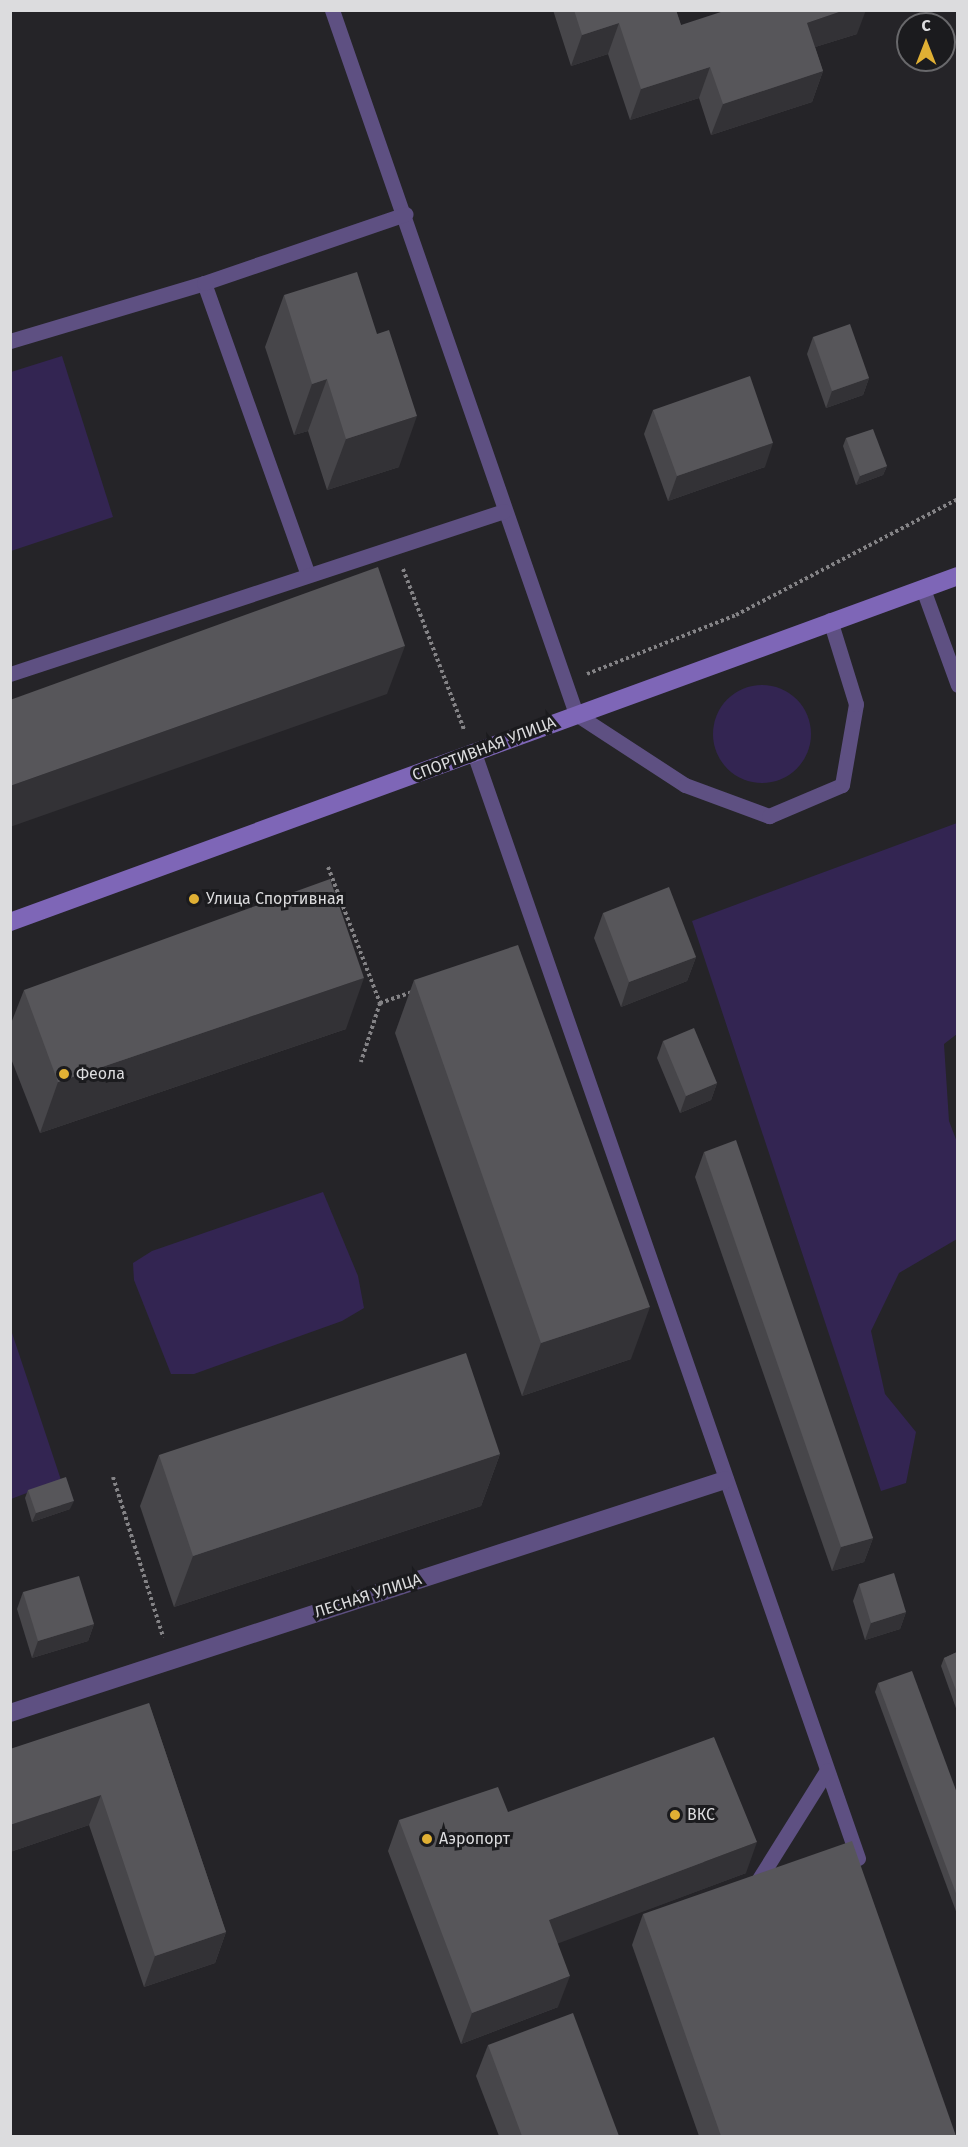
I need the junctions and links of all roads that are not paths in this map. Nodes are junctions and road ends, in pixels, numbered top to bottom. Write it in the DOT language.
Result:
graph roads {
  1 [pos="332,10"];
  2 [pos="405,214"];
  3 [pos="204,283"];
  4 [pos="10,341"];
  5 [pos="504,511"];
  6 [pos="308,575"];
  7 [pos="957,576"];
  8 [pos="923,589"];
  9 [pos="830,620"];
  10 [pos="10,674"];
  11 [pos="957,685"];
  12 [pos="576,714"];
  13 [pos="474,753"];
  14 [pos="10,922"];
  15 [pos="725,1480"];
  16 [pos="10,1713"];
  17 [pos="827,1770"];
  18 [pos="862,1870"];
  19 [pos="759,1879"];
  1 -- 2 [label="lane"];
  2 -- 3 [label="lane"];
  2 -- 5 [label="lane"];
  3 -- 4 [label="lane"];
  3 -- 6 [label="lane"];
  5 -- 6 [label="lane"];
  5 -- 12 [label="lane"];
  6 -- 10 [label="lane"];
  7 -- 8 [label="street, СПОРТИВНАЯ УЛИЦА"];
  8 -- 9 [label="street, СПОРТИВНАЯ УЛИЦА"];
  8 -- 11 [label="lane"];
  9 -- 12 [label="street, СПОРТИВНАЯ УЛИЦА"];
  9 -- 12 [label="lane"];
  12 -- 13 [label="street, СПОРТИВНАЯ УЛИЦА"];
  13 -- 14 [label="street, СПОРТИВНАЯ УЛИЦА"];
  13 -- 15 [label="lane"];
  15 -- 16 [label="street, ЛЕСНАЯ УЛИЦА"];
  15 -- 17 [label="lane"];
  17 -- 18 [label="lane"];
  17 -- 19 [label="lane"];
}
